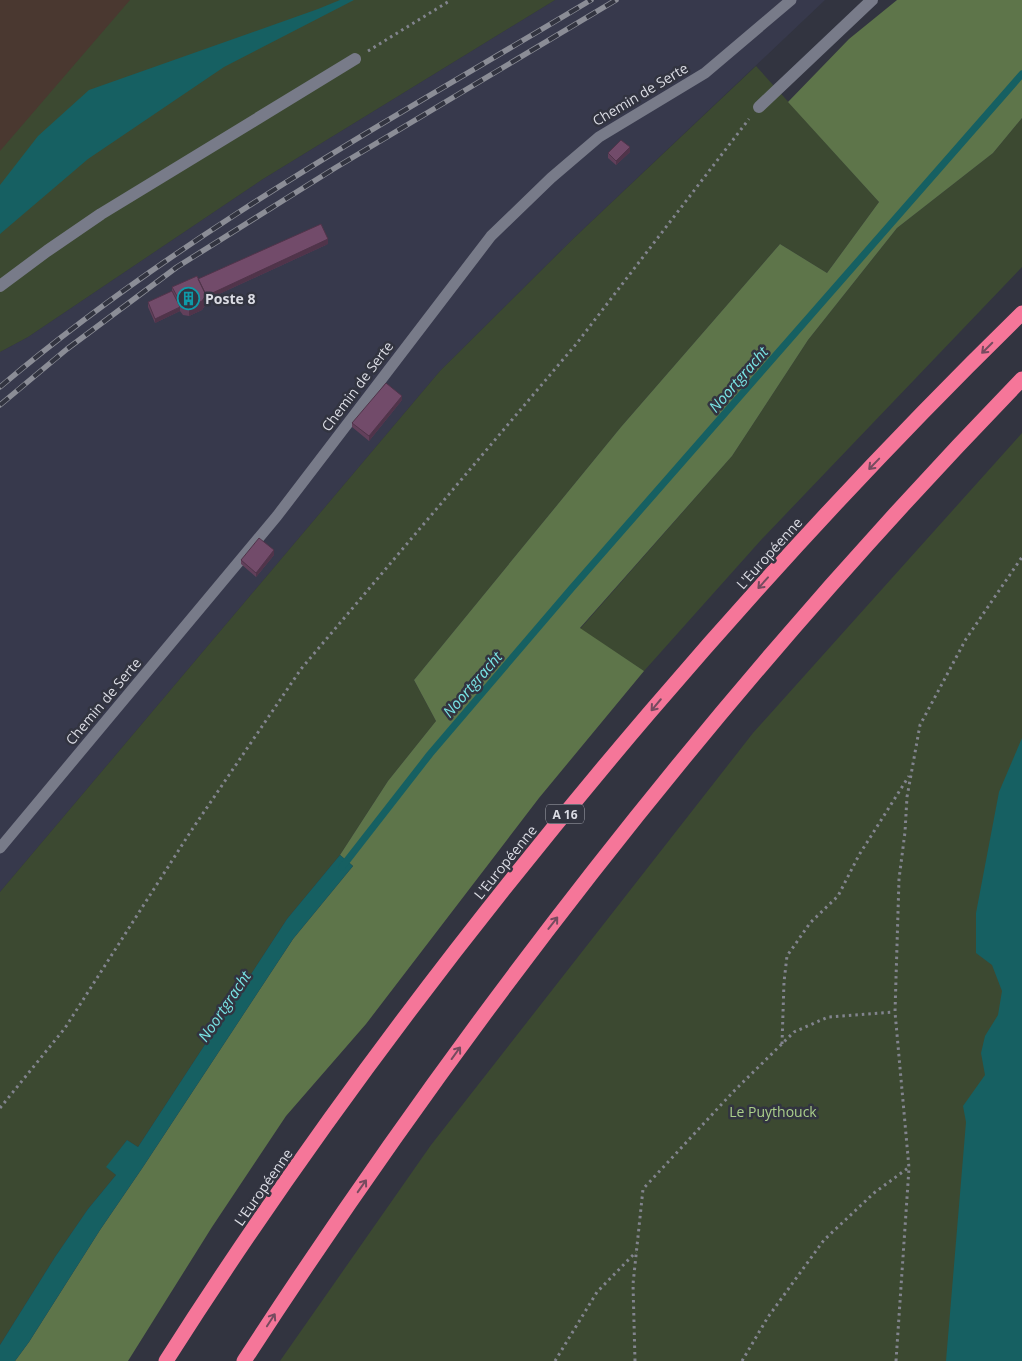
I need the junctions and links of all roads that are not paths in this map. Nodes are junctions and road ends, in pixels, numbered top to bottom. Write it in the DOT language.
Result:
graph roads {
  1 [pos="791,0"];
  2 [pos="872,0"];
  3 [pos="355,59"];
  4 [pos="758,107"];
  5 [pos="0,286"];
  6 [pos="1022,314"];
  7 [pos="1022,379"];
  8 [pos="0,848"];
  9 [pos="166,1361"];
  10 [pos="244,1361"];
  1 -- 8 [label="lane, Chemin de Serte"];
  2 -- 4 [label="street"];
  3 -- 5 [label="street"];
  6 -- 9 [label="highway, L'Européenne / A 16, one-way"];
  10 -- 7 [label="highway, one-way"];
}
